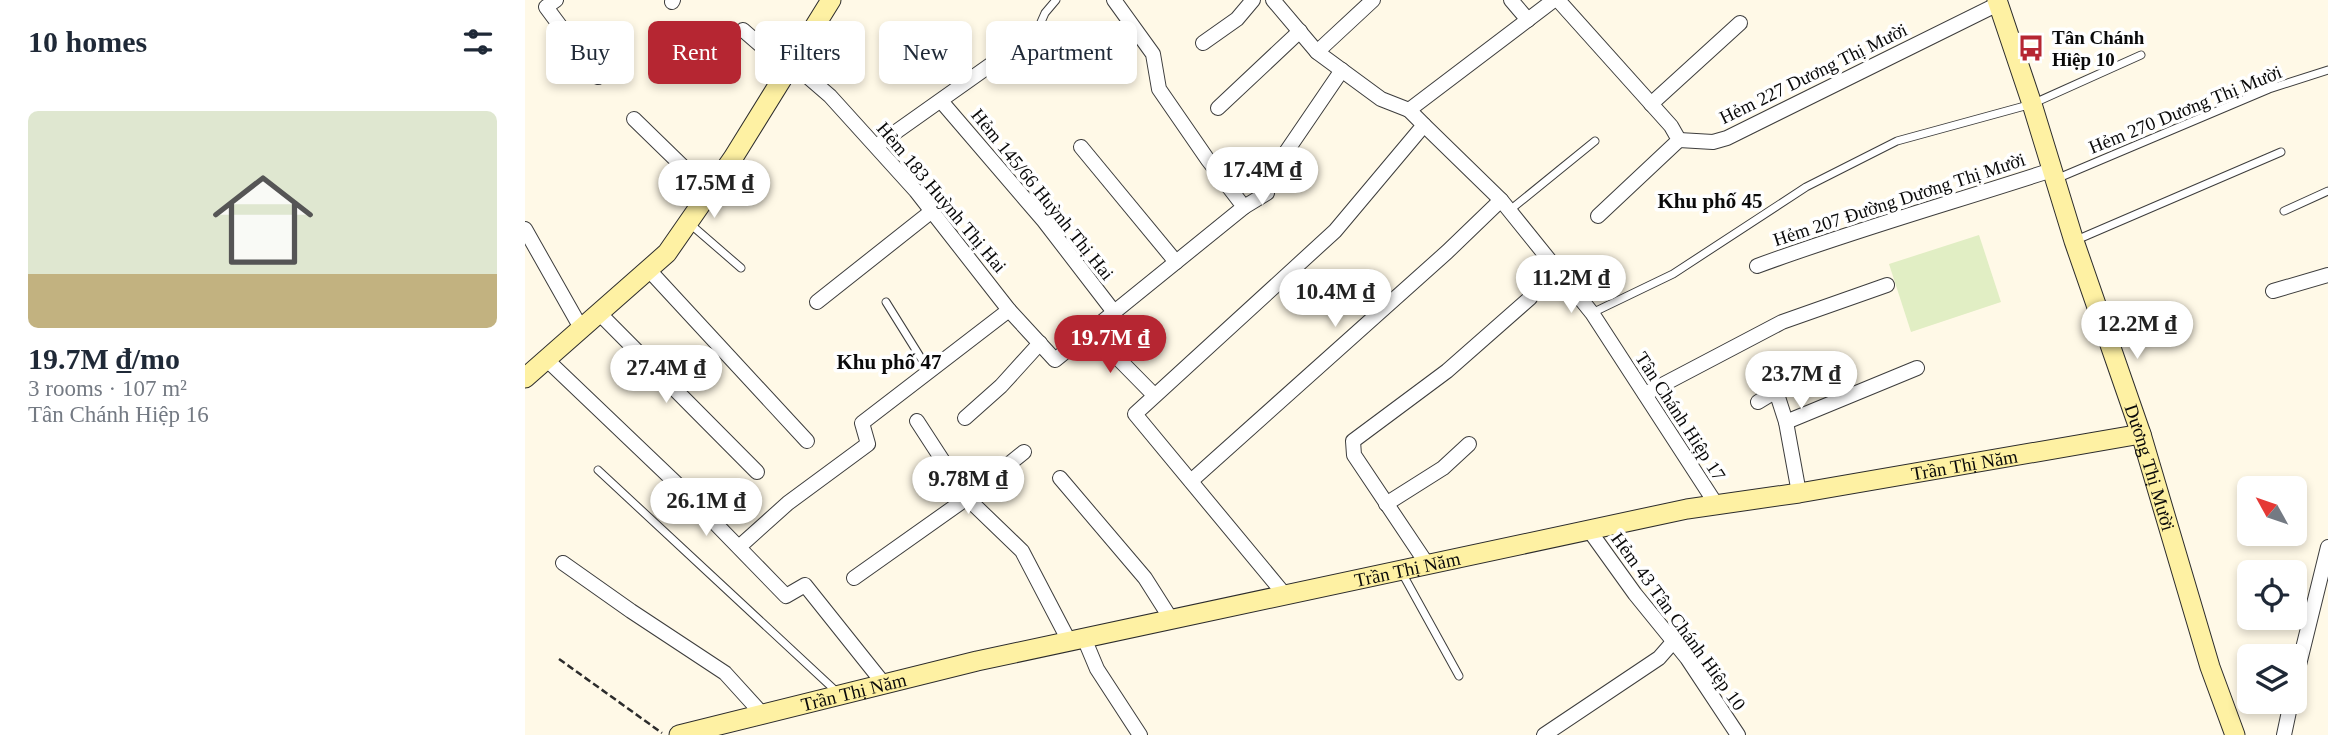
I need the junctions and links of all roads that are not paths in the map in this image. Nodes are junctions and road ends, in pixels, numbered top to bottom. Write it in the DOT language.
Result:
graph roads {
  1 [pos="556,0"];
  2 [pos="831,0"];
  3 [pos="1056,0"];
  4 [pos="1114,0"];
  5 [pos="1254,0"];
  6 [pos="1273,0"];
  7 [pos="1373,0"];
  8 [pos="1511,0"];
  9 [pos="1556,0"];
  10 [pos="1998,2"];
  11 [pos="1528,20"];
  12 [pos="557,21"];
  13 [pos="818,21"];
  14 [pos="1041,21"];
  15 [pos="1740,23"];
  16 [pos="743,30"];
  17 [pos="1300,31"];
  18 [pos="755,39"];
  19 [pos="1203,43"];
  20 [pos="1317,52"];
  21 [pos="2141,55"];
  22 [pos="986,68"];
  23 [pos="1342,71"];
  24 [pos="2328,71"];
  25 [pos="780,84"];
  26 [pos="814,84"];
  27 [pos="941,101"];
  28 [pos="1651,104"];
  29 [pos="2032,104"];
  30 [pos="1218,108"];
  31 [pos="1409,110"];
  32 [pos="634,120"];
  33 [pos="1424,125"];
  34 [pos="1679,140"];
  35 [pos="1595,141"];
  36 [pos="876,146"];
  37 [pos="1081,147"];
  38 [pos="2281,152"];
  39 [pos="1282,158"];
  40 [pos="2054,175"];
  41 [pos="2328,191"];
  42 [pos="709,192"];
  43 [pos="1267,193"];
  44 [pos="1505,205"];
  45 [pos="1244,207"];
  46 [pos="932,211"];
  47 [pos="2284,211"];
  48 [pos="1598,216"];
  49 [pos="688,222"];
  50 [pos="525,229"];
  51 [pos="2074,241"];
  52 [pos="1176,262"];
  53 [pos="1757,266"];
  54 [pos="741,268"];
  55 [pos="648,269"];
  56 [pos="2328,275"];
  57 [pos="1887,285"];
  58 [pos="2273,291"];
  59 [pos="1530,298"];
  60 [pos="817,302"];
  61 [pos="885,302"];
  62 [pos="1009,310"];
  63 [pos="1114,312"];
  64 [pos="599,313"];
  65 [pos="1592,313"];
  66 [pos="581,328"];
  67 [pos="1091,331"];
  68 [pos="1040,343"];
  69 [pos="546,359"];
  70 [pos="1917,368"];
  71 [pos="929,372"];
  72 [pos="526,375"];
  73 [pos="1644,394"];
  74 [pos="1154,395"];
  75 [pos="1758,402"];
  76 [pos="965,418"];
  77 [pos="917,421"];
  78 [pos="1786,422"];
  79 [pos="2141,435"];
  80 [pos="807,441"];
  81 [pos="1469,444"];
  82 [pos="1024,452"];
  83 [pos="597,470"];
  84 [pos="757,472"];
  85 [pos="1060,478"];
  86 [pos="1191,481"];
  87 [pos="1800,493"];
  88 [pos="967,498"];
  89 [pos="1387,504"];
  90 [pos="1716,504"];
  91 [pos="1589,530"];
  92 [pos="739,547"];
  93 [pos="2328,547"];
  94 [pos="563,563"];
  95 [pos="1427,564"];
  96 [pos="1401,570"];
  97 [pos="854,578"];
  98 [pos="1285,595"];
  99 [pos="1171,619"];
  100 [pos="1076,639"];
  101 [pos="1673,642"];
  102 [pos="2304,644"];
  103 [pos="1459,676"];
  104 [pos="884,684"];
  105 [pos="841,696"];
  106 [pos="2288,714"];
  107 [pos="764,716"];
  108 [pos="679,735"];
  109 [pos="1140,735"];
  110 [pos="1544,735"];
  111 [pos="1738,735"];
  112 [pos="2235,735"];
  113 [pos="2284,735"];
  1 -- 12 [label="street"];
  2 -- 13 [label="street"];
  3 -- 14 [label="lane"];
  4 -- 45 [label="street"];
  5 -- 19 [label="street"];
  6 -- 17 [label="street"];
  7 -- 20 [label="street"];
  8 -- 11 [label="street"];
  9 -- 11 [label="street"];
  9 -- 28 [label="street"];
  10 -- 29 [label="street, Dương Thị Mười"];
  10 -- 34 [label="street, Hẻm 227 Dương Thị Mười"];
  11 -- 31 [label="street"];
  15 -- 28 [label="street"];
  16 -- 18 [label="street, Hẻm 183 Huỳnh Thị Hai"];
  17 -- 20 [label="street"];
  17 -- 30 [label="street"];
  20 -- 23 [label="street"];
  21 -- 29 [label="lane"];
  22 -- 27 [label="street"];
  23 -- 31 [label="street"];
  23 -- 39 [label="street"];
  24 -- 40 [label="lane, Hẻm 270 Dương Thị Mười"];
  25 -- 42 [label="street"];
  26 -- 36 [label="street, Hẻm 183 Huỳnh Thị Hai"];
  27 -- 36 [label="street"];
  27 -- 63 [label="street, Hẻm 145/66 Huỳnh Thị Hai"];
  28 -- 34 [label="street"];
  29 -- 40 [label="street, Dương Thị Mười"];
  29 -- 65 [label="lane"];
  31 -- 33 [label="street, Tân Chánh Hiệp 17"];
  32 -- 42 [label="street"];
  33 -- 44 [label="street, Tân Chánh Hiệp 17"];
  33 -- 74 [label="street"];
  34 -- 48 [label="street"];
  35 -- 44 [label="lane"];
  36 -- 46 [label="street, Hẻm 183 Huỳnh Thị Hai"];
  37 -- 52 [label="street"];
  38 -- 51 [label="lane"];
  40 -- 51 [label="street, Dương Thị Mười"];
  40 -- 53 [label="street, Hẻm 207 Đường Dương Thị Mười"];
  41 -- 47 [label="lane"];
  42 -- 49 [label="street"];
  43 -- 45 [label="street"];
  44 -- 65 [label="street, Tân Chánh Hiệp 17"];
  44 -- 86 [label="street"];
  45 -- 52 [label="street"];
  46 -- 60 [label="street"];
  46 -- 62 [label="street, Hẻm 183 Huỳnh Thị Hai"];
  49 -- 54 [label="lane"];
  49 -- 55 [label="street"];
  50 -- 66 [label="street"];
  51 -- 79 [label="street, Dương Thị Mười"];
  52 -- 63 [label="street"];
  55 -- 64 [label="street"];
  55 -- 80 [label="street"];
  56 -- 58 [label="street"];
  57 -- 73 [label="street"];
  59 -- 89 [label="street"];
  61 -- 71 [label="lane"];
  62 -- 68 [label="street, Hẻm 183 Huỳnh Thị Hai"];
  62 -- 71 [label="street"];
  63 -- 67 [label="street"];
  64 -- 66 [label="street"];
  64 -- 84 [label="street"];
  65 -- 73 [label="street, Tân Chánh Hiệp 17"];
  66 -- 69 [label="street"];
  67 -- 68 [label="street, Hẻm 183 Huỳnh Thị Hai"];
  67 -- 74 [label="street"];
  68 -- 76 [label="street"];
  69 -- 72 [label="street"];
  69 -- 92 [label="street"];
  70 -- 78 [label="street"];
  71 -- 92 [label="street"];
  73 -- 90 [label="street, Tân Chánh Hiệp 17"];
  74 -- 86 [label="street"];
  75 -- 78 [label="street"];
  77 -- 88 [label="street"];
  78 -- 87 [label="street"];
  79 -- 87 [label="street, Trần Thị Năm"];
  79 -- 112 [label="street, Dương Thị Mười"];
  81 -- 89 [label="street"];
  82 -- 88 [label="street"];
  83 -- 105 [label="lane"];
  85 -- 99 [label="street"];
  86 -- 98 [label="street"];
  87 -- 90 [label="street, Trần Thị Năm"];
  88 -- 97 [label="street"];
  88 -- 100 [label="street"];
  89 -- 95 [label="street"];
  90 -- 91 [label="street, Trần Thị Năm"];
  91 -- 95 [label="street, Trần Thị Năm"];
  91 -- 101 [label="street, Hẻm 43 Tân Chánh Hiệp 10"];
  92 -- 104 [label="street"];
  93 -- 102 [label="street"];
  94 -- 107 [label="street"];
  95 -- 96 [label="street, Trần Thị Năm"];
  96 -- 98 [label="street, Trần Thị Năm"];
  96 -- 103 [label="lane"];
  98 -- 99 [label="street, Trần Thị Năm"];
  99 -- 100 [label="street, Trần Thị Năm"];
  100 -- 104 [label="street, Trần Thị Năm"];
  100 -- 109 [label="street"];
  101 -- 110 [label="street"];
  101 -- 111 [label="street, Hẻm 43 Tân Chánh Hiệp 10"];
  104 -- 105 [label="street, Trần Thị Năm"];
  105 -- 107 [label="street, Trần Thị Năm"];
  106 -- 113 [label="street"];
  107 -- 108 [label="street, Trần Thị Năm"];
}
